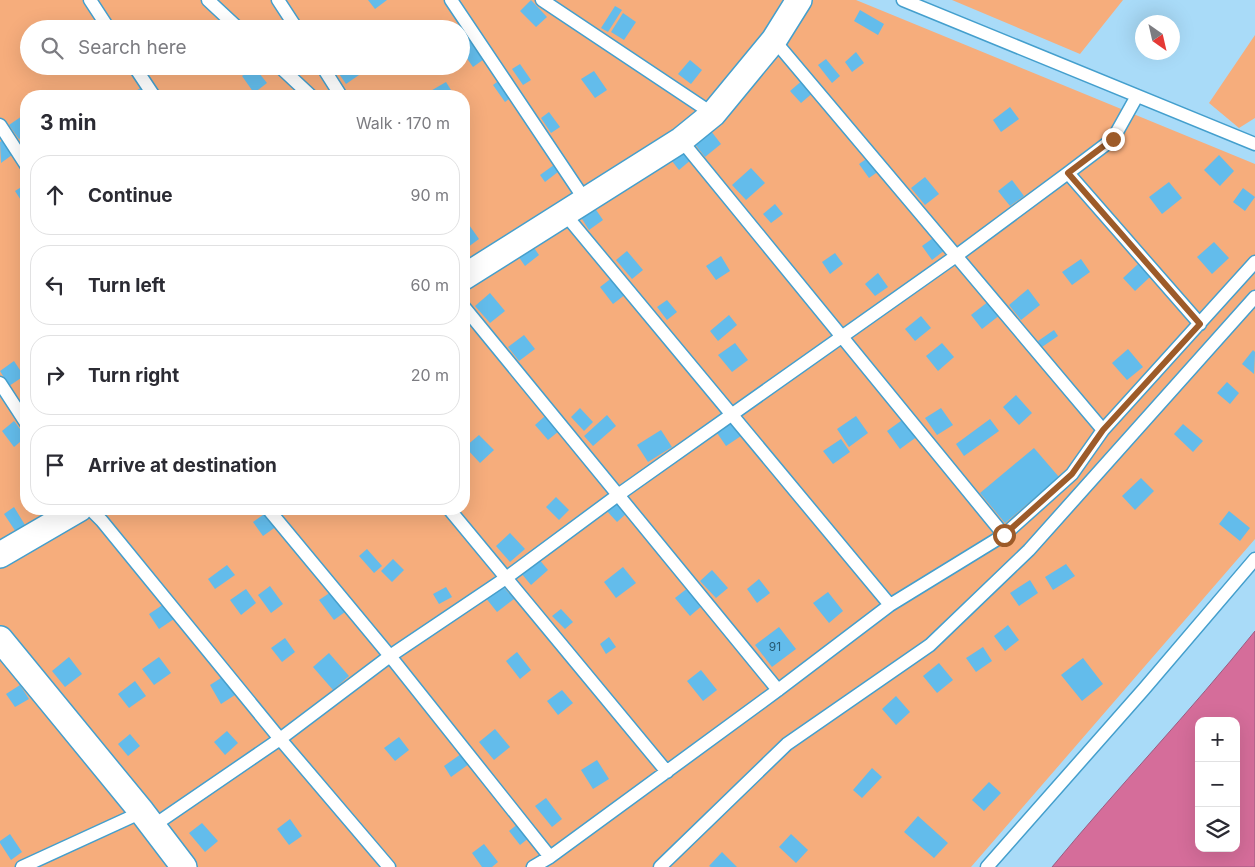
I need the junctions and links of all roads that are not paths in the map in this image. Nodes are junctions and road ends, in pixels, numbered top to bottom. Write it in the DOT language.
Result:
graph roads {
  1 [pos="90,0"];
  2 [pos="208,0"];
  3 [pos="278,0"];
  4 [pos="451,0"];
  5 [pos="542,0"];
  6 [pos="799,0"];
  7 [pos="903,0"];
  8 [pos="103,20"];
  9 [pos="229,20"];
  10 [pos="291,20"];
  11 [pos="464,20"];
  12 [pos="470,28"];
  13 [pos="774,40"];
  14 [pos="140,75"];
  15 [pos="289,75"];
  16 [pos="328,75"];
  17 [pos="150,90"];
  18 [pos="305,90"];
  19 [pos="337,90"];
  20 [pos="1137,96"];
  21 [pos="713,114"];
  22 [pos="0,125"];
  23 [pos="681,140"];
  24 [pos="1255,144"];
  25 [pos="20,156"];
  26 [pos="1068,173"];
  27 [pos="585,200"];
  28 [pos="564,213"];
  29 [pos="956,256"];
  30 [pos="1255,262"];
  31 [pos="470,271"];
  32 [pos="1255,297"];
  33 [pos="470,314"];
  34 [pos="1200,324"];
  35 [pos="842,337"];
  36 [pos="0,383"];
  37 [pos="20,414"];
  38 [pos="731,414"];
  39 [pos="1103,430"];
  40 [pos="618,495"];
  41 [pos="69,515"];
  42 [pos="96,515"];
  43 [pos="273,515"];
  44 [pos="455,515"];
  45 [pos="1004,535"];
  46 [pos="0,555"];
  47 [pos="1255,558"];
  48 [pos="506,578"];
  49 [pos="890,606"];
  50 [pos="0,639"];
  51 [pos="390,656"];
  52 [pos="778,690"];
  53 [pos="280,739"];
  54 [pos="667,772"];
  55 [pos="147,819"];
  56 [pos="550,857"];
  57 [pos="22,867"];
  58 [pos="184,867"];
  59 [pos="389,867"];
  60 [pos="533,867"];
  61 [pos="660,867"];
  62 [pos="987,867"];
  1 -- 8 [label="lane"];
  2 -- 9 [label="lane"];
  3 -- 10 [label="lane"];
  4 -- 11 [label="lane"];
  5 -- 21 [label="lane"];
  6 -- 13 [label="street"];
  7 -- 20 [label="lane"];
  12 -- 27 [label="lane"];
  13 -- 21 [label="street"];
  13 -- 29 [label="lane"];
  14 -- 17 [label="lane"];
  15 -- 18 [label="lane"];
  16 -- 19 [label="lane"];
  20 -- 24 [label="lane"];
  20 -- 26 [label="lane"];
  21 -- 23 [label="street"];
  22 -- 25 [label="lane"];
  23 -- 27 [label="street"];
  23 -- 35 [label="lane"];
  26 -- 29 [label="lane"];
  26 -- 34 [label="lane"];
  27 -- 28 [label="street"];
  28 -- 31 [label="street"];
  28 -- 38 [label="lane"];
  29 -- 35 [label="lane"];
  29 -- 39 [label="lane"];
  30 -- 34 [label="lane"];
  32 -- 61 [label="lane"];
  33 -- 40 [label="lane"];
  34 -- 39 [label="lane"];
  35 -- 38 [label="lane"];
  35 -- 45 [label="lane"];
  36 -- 37 [label="lane"];
  38 -- 40 [label="lane"];
  38 -- 49 [label="lane"];
  39 -- 45 [label="lane"];
  40 -- 48 [label="lane"];
  40 -- 52 [label="lane"];
  41 -- 46 [label="street"];
  42 -- 53 [label="lane"];
  43 -- 51 [label="lane"];
  44 -- 48 [label="lane"];
  45 -- 49 [label="lane"];
  47 -- 62 [label="lane"];
  48 -- 51 [label="lane"];
  48 -- 54 [label="lane"];
  49 -- 52 [label="lane"];
  50 -- 55 [label="street"];
  51 -- 53 [label="lane"];
  51 -- 56 [label="lane"];
  52 -- 54 [label="lane"];
  53 -- 55 [label="lane"];
  53 -- 59 [label="lane"];
  54 -- 56 [label="lane"];
  55 -- 57 [label="lane"];
  55 -- 58 [label="street"];
  56 -- 60 [label="lane"];
}
